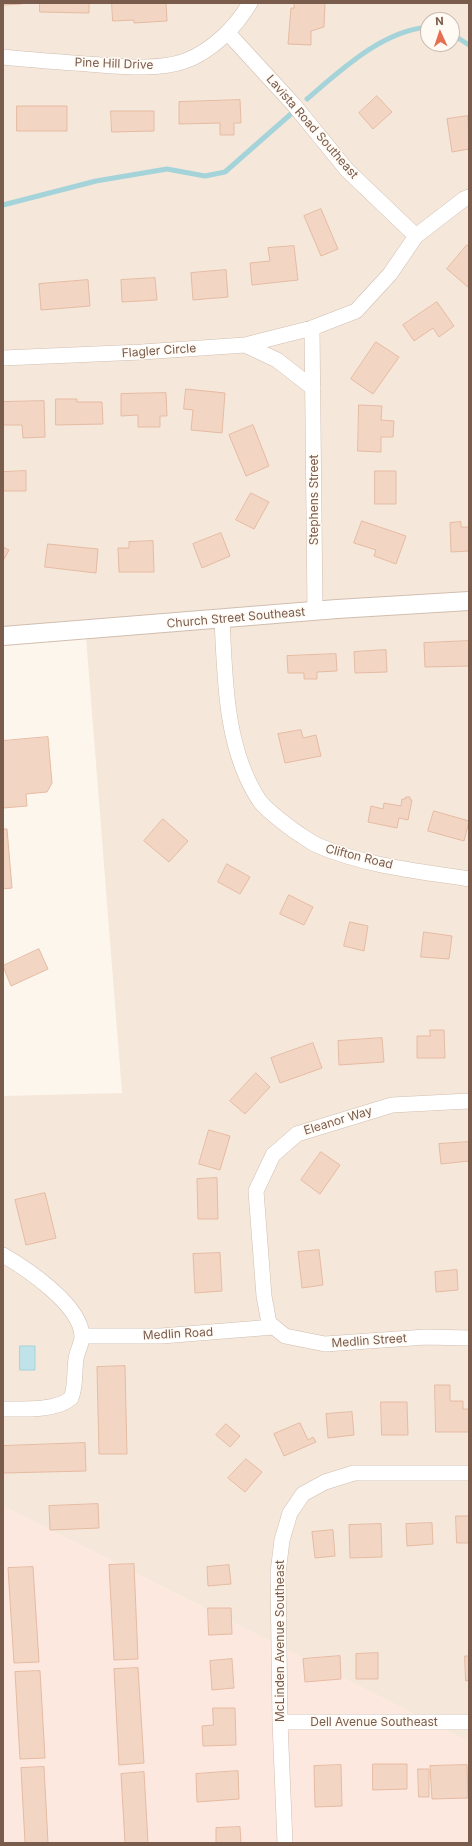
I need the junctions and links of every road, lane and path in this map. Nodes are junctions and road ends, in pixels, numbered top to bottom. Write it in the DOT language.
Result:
graph roads {
  1 [pos="250,3"];
  2 [pos="228,33"];
  3 [pos="3,57"];
  4 [pos="469,197"];
  5 [pos="416,236"];
  6 [pos="312,328"];
  7 [pos="245,345"];
  8 [pos="3,358"];
  9 [pos="313,388"];
  10 [pos="469,601"];
  11 [pos="315,611"];
  12 [pos="222,619"];
  13 [pos="3,636"];
  14 [pos="469,879"];
  15 [pos="469,1101"];
  16 [pos="3,1256"];
  17 [pos="274,1327"];
  18 [pos="82,1336"];
  19 [pos="469,1338"];
  20 [pos="3,1409"];
  21 [pos="469,1473"];
  22 [pos="280,1722"];
  23 [pos="469,1722"];
  24 [pos="285,1843"];
  1 -- 2 [label="street, Pine Hill Drive"];
  2 -- 3 [label="street, Pine Hill Drive"];
  2 -- 5 [label="street, Lavista Road Southeast"];
  4 -- 5 [label="street"];
  5 -- 6 [label="street"];
  6 -- 7 [label="street, Flagler Circle"];
  6 -- 9 [label="street, Stephens Street"];
  7 -- 8 [label="street, Flagler Circle"];
  7 -- 9 [label="street"];
  9 -- 11 [label="street, Stephens Street"];
  10 -- 11 [label="street, Church Street Southeast"];
  11 -- 12 [label="street, Church Street Southeast"];
  12 -- 13 [label="street, Church Street Southeast"];
  12 -- 14 [label="street, Clifton Road"];
  15 -- 17 [label="street, Eleanor Way"];
  16 -- 18 [label="street"];
  17 -- 18 [label="street, Medlin Road"];
  17 -- 19 [label="street, Medlin Street"];
  18 -- 20 [label="street"];
  21 -- 22 [label="street, McLinden Avenue Southeast"];
  22 -- 23 [label="street, Dell Avenue Southeast"];
  22 -- 24 [label="street, McLinden Avenue Southeast"];
}
